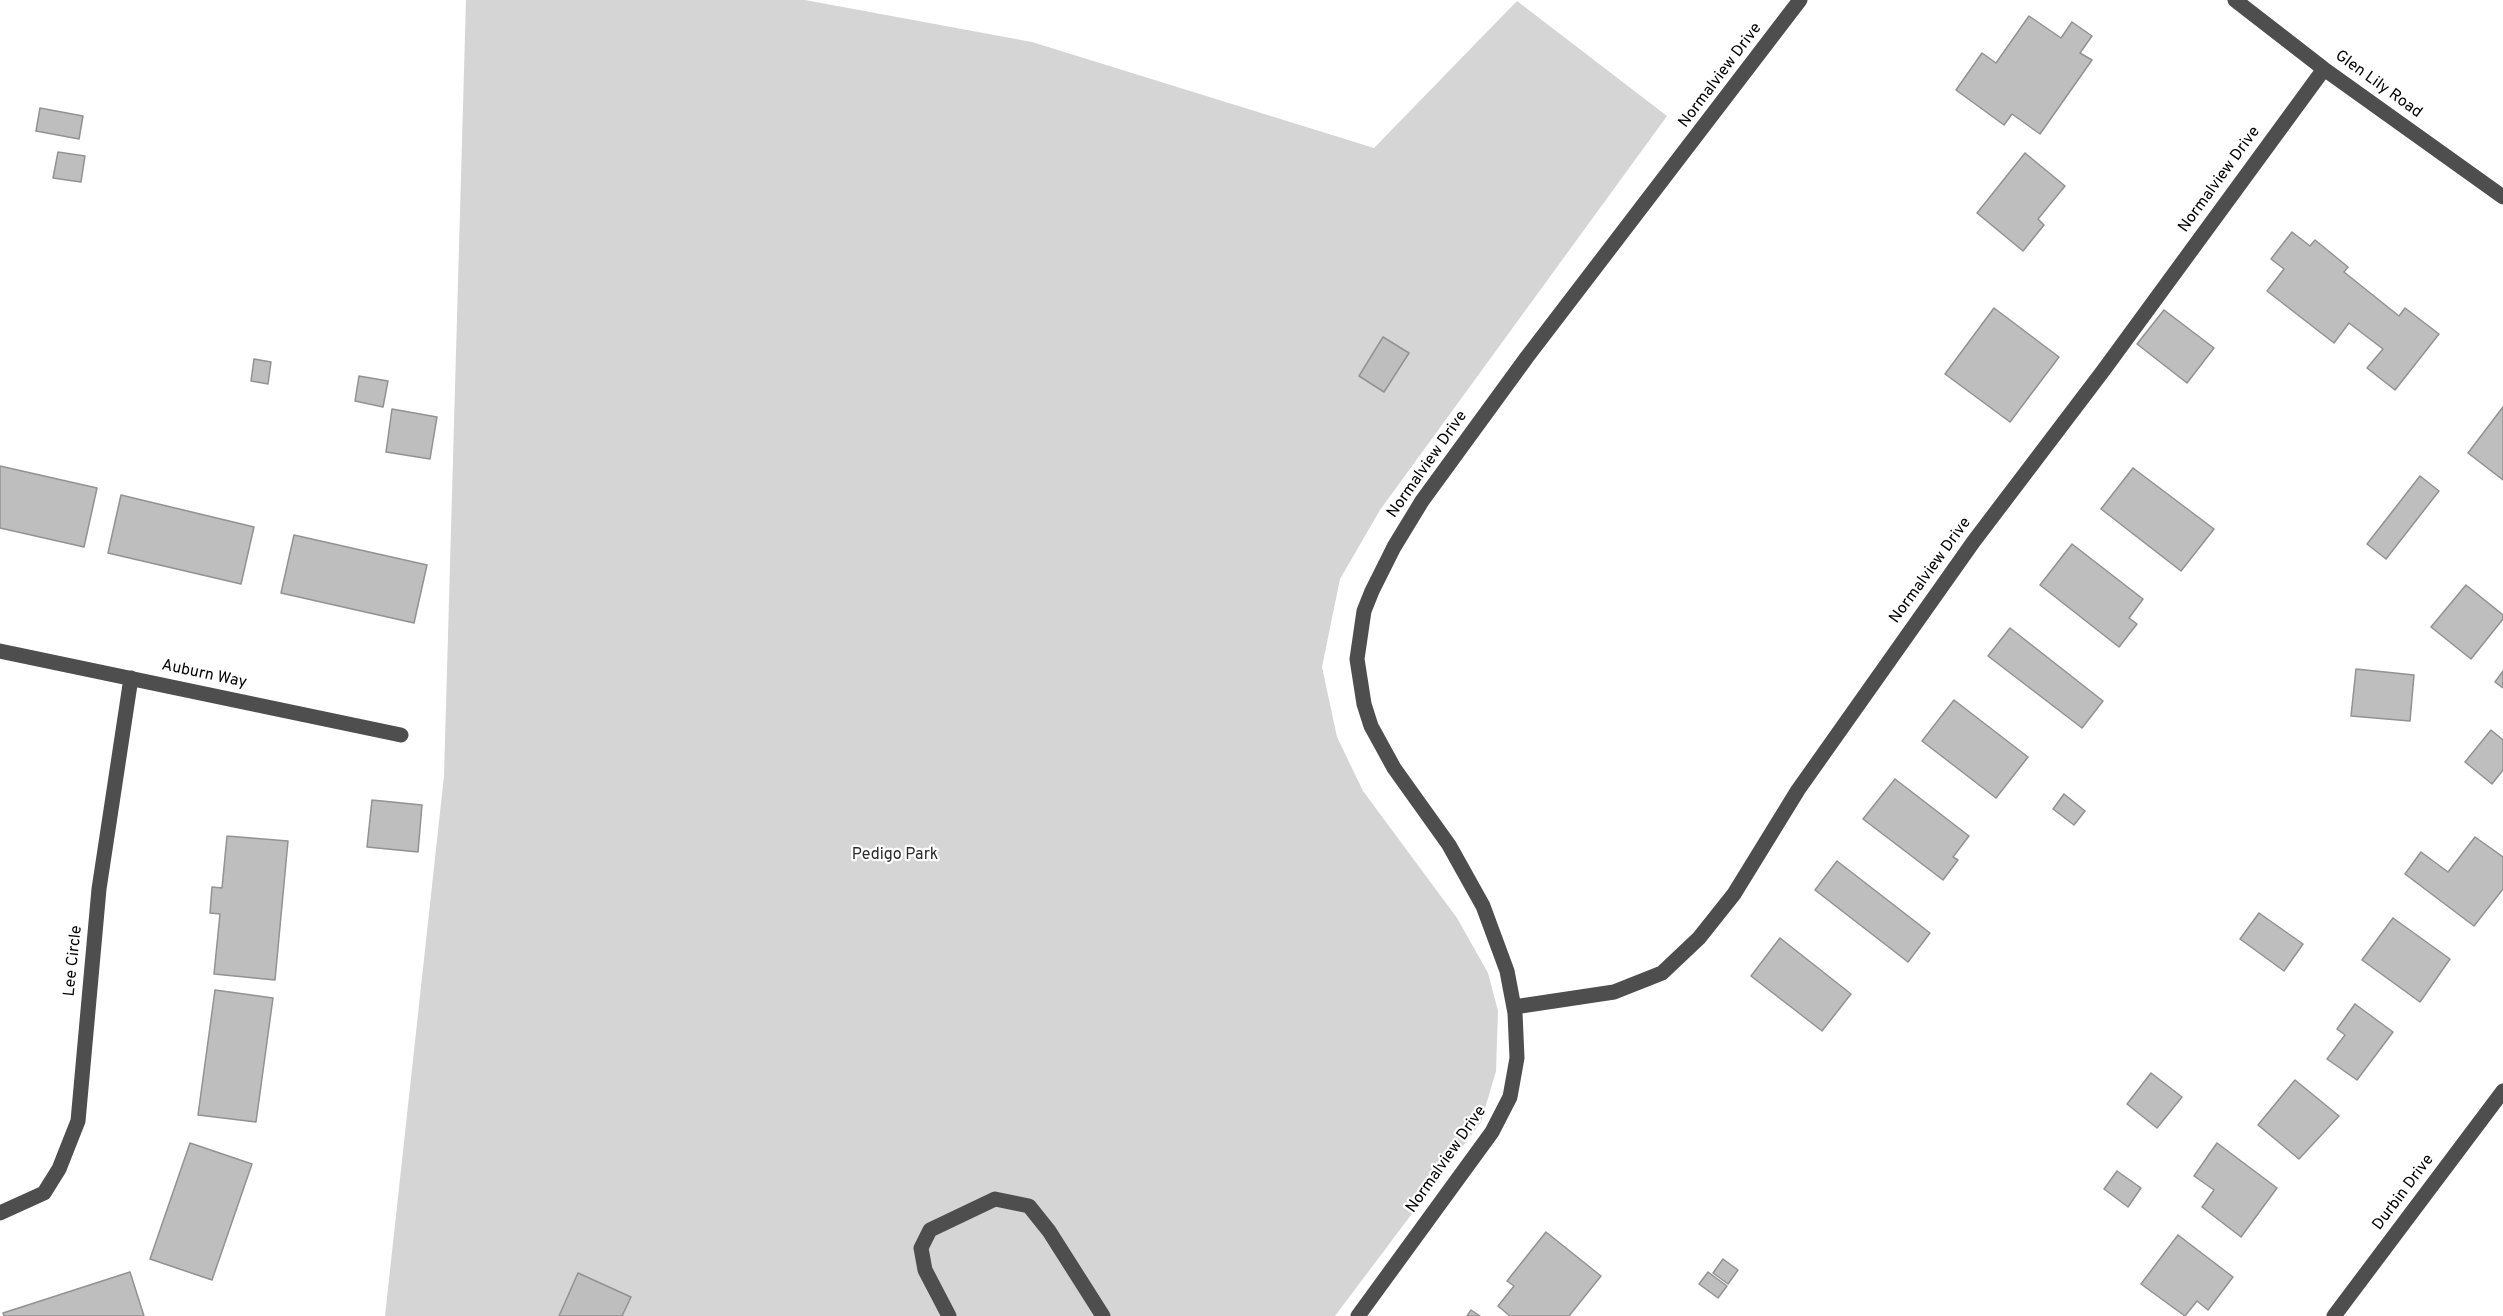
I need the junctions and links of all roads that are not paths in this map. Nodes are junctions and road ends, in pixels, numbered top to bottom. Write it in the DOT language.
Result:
graph roads {
  1 [pos="1800,0"];
  2 [pos="2235,0"];
  3 [pos="2324,69"];
  4 [pos="2503,197"];
  5 [pos="0,651"];
  6 [pos="131,678"];
  7 [pos="401,735"];
  8 [pos="1514,1007"];
  9 [pos="2503,1091"];
  10 [pos="0,1213"];
  11 [pos="949,1316"];
  12 [pos="1103,1316"];
  13 [pos="1358,1316"];
  14 [pos="2334,1316"];
  1 -- 8 [label="street, Normalview Drive"];
  2 -- 3 [label="street, Glen Lily Road"];
  3 -- 4 [label="street, Glen Lily Road"];
  3 -- 8 [label="street, Normalview Drive"];
  5 -- 6 [label="street, Auburn Way"];
  6 -- 7 [label="street, Auburn Way"];
  6 -- 10 [label="street, Lee Circle"];
  8 -- 13 [label="street, Normalview Drive"];
  9 -- 14 [label="street, Durbin Drive"];
  11 -- 12 [label="street"];
}
